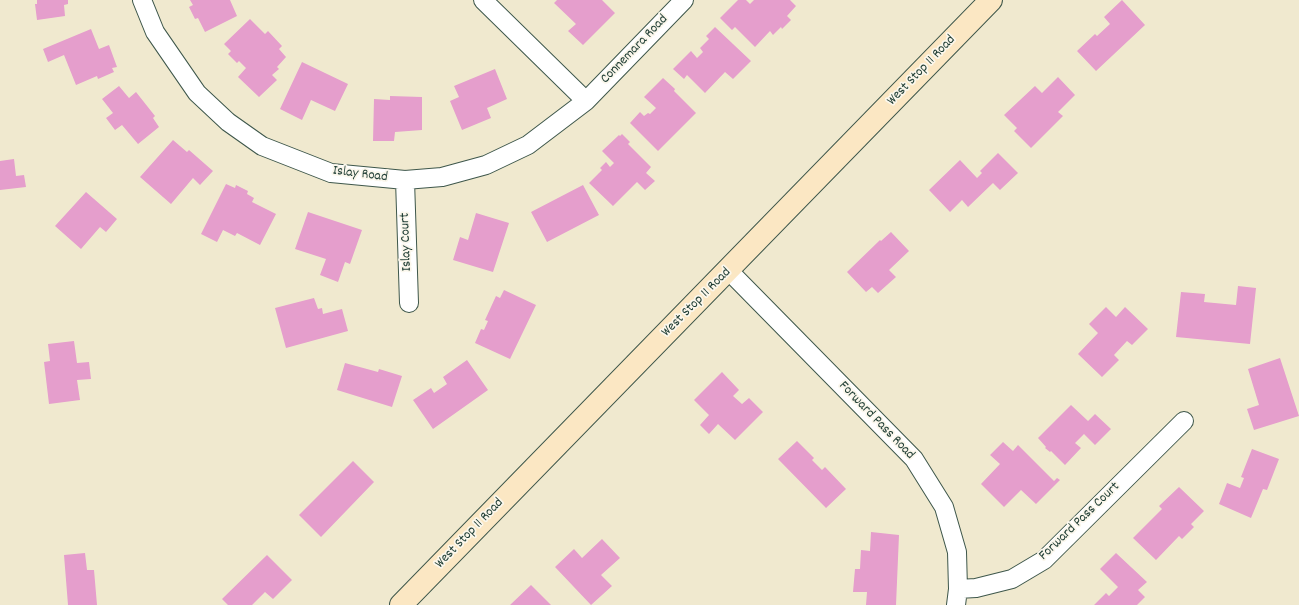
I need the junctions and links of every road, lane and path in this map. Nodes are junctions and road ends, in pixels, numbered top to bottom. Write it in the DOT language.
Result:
graph roads {
  1 [pos="142,0"];
  2 [pos="483,0"];
  3 [pos="684,0"];
  4 [pos="991,0"];
  5 [pos="586,101"];
  6 [pos="404,180"];
  7 [pos="729,271"];
  8 [pos="409,303"];
  9 [pos="1184,421"];
  10 [pos="957,597"];
  11 [pos="401,605"];
  1 -- 6 [label="street, Islay Road"];
  2 -- 5 [label="street"];
  3 -- 5 [label="street, Connemara Road"];
  4 -- 7 [label="main road, West Stop 11 Road"];
  5 -- 6 [label="street, Islay Road"];
  6 -- 8 [label="street, Islay Court"];
  7 -- 10 [label="street, Forward Pass Road"];
  7 -- 11 [label="main road, West Stop 11 Road"];
  9 -- 10 [label="street, Forward Pass Court"];
}
